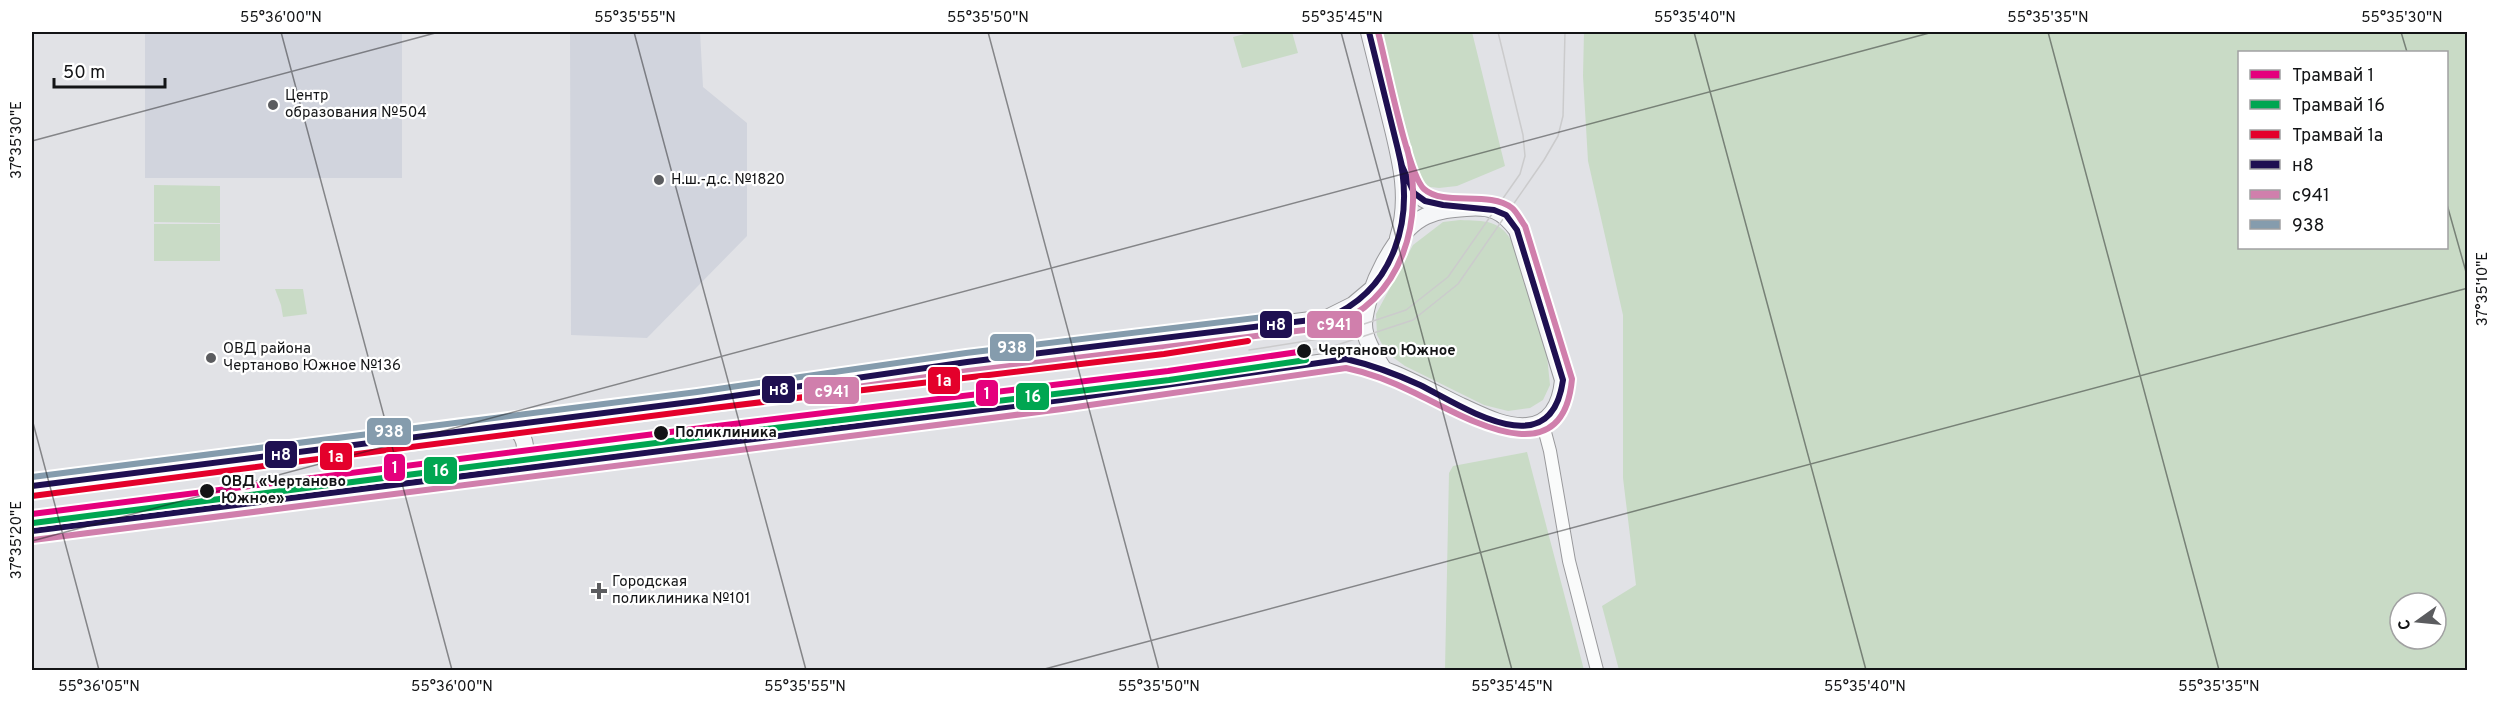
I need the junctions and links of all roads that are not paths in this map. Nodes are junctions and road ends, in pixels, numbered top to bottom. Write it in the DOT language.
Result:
graph roads {
  1 [pos="1369,32"];
  2 [pos="1402,166"];
  3 [pos="1476,207"];
  4 [pos="1397,242"];
  5 [pos="1372,289"];
  6 [pos="1384,370"];
  7 [pos="1542,421"];
  8 [pos="512,424"];
  9 [pos="511,469"];
  10 [pos="32,486"];
  11 [pos="32,531"];
  12 [pos="1597,670"];
  1 -- 2 [label="main road"];
  2 -- 3 [label="main road"];
  2 -- 4 [label="main road"];
  3 -- 4 [label="main road"];
  3 -- 7 [label="main road"];
  4 -- 5 [label="main road"];
  5 -- 6 [label="main road"];
  5 -- 8 [label="main road"];
  6 -- 7 [label="main road"];
  6 -- 9 [label="main road"];
  7 -- 12 [label="street"];
  8 -- 9 [label="main road"];
  8 -- 10 [label="main road"];
  9 -- 11 [label="main road"];
}
